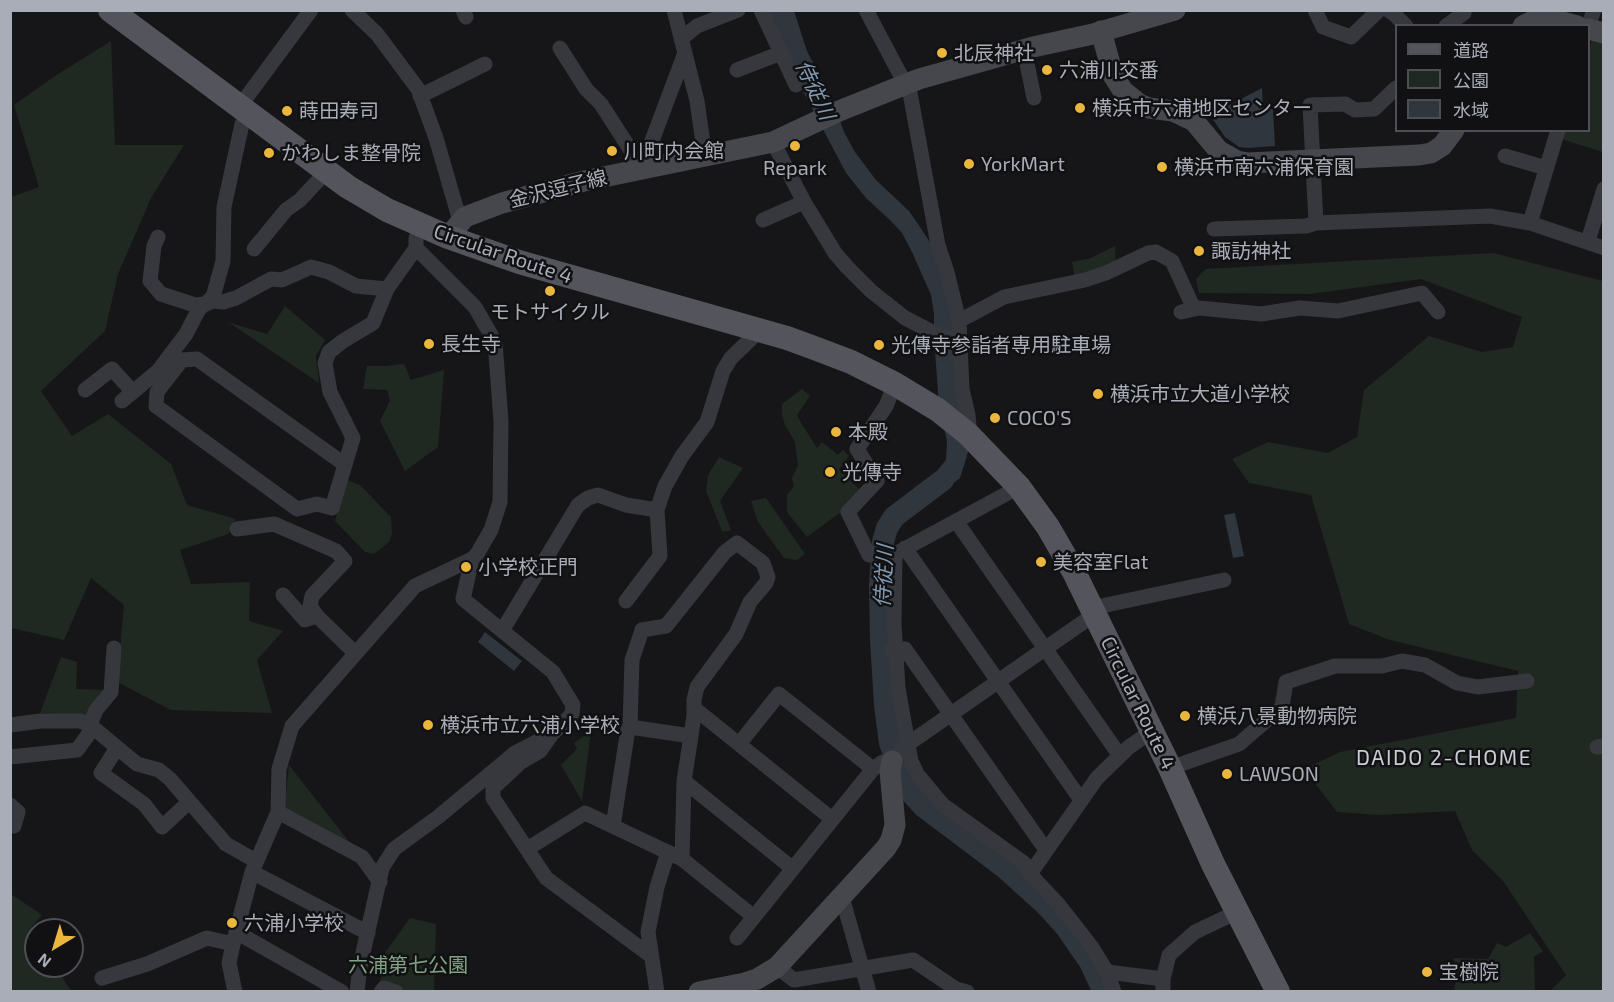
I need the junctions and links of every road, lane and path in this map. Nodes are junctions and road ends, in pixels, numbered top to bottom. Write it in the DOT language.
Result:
graph roads {
  1 [pos="110,10"];
  2 [pos="311,10"];
  3 [pos="352,10"];
  4 [pos="674,10"];
  5 [pos="738,10"];
  6 [pos="761,10"];
  7 [pos="867,10"];
  8 [pos="1175,10"];
  9 [pos="1315,10"];
  10 [pos="1379,10"];
  11 [pos="1388,10"];
  12 [pos="1464,13"];
  13 [pos="1404,24"];
  14 [pos="1449,24"];
  15 [pos="1527,24"];
  16 [pos="1570,24"];
  17 [pos="1101,31"];
  18 [pos="683,46"];
  19 [pos="560,48"];
  20 [pos="1024,49"];
  21 [pos="781,53"];
  22 [pos="485,64"];
  23 [pos="737,70"];
  24 [pos="904,84"];
  25 [pos="796,85"];
  26 [pos="1395,89"];
  27 [pos="420,96"];
  28 [pos="1034,98"];
  29 [pos="244,110"];
  30 [pos="1452,132"];
  31 [pos="1557,132"];
  32 [pos="772,142"];
  33 [pos="1505,156"];
  34 [pos="705,157"];
  35 [pos="1313,160"];
  36 [pos="1546,168"];
  37 [pos="641,170"];
  38 [pos="327,171"];
  39 [pos="1604,189"];
  40 [pos="804,202"];
  41 [pos="763,220"];
  42 [pos="1316,223"];
  43 [pos="1530,223"];
  44 [pos="416,224"];
  45 [pos="454,229"];
  46 [pos="1214,229"];
  47 [pos="158,237"];
  48 [pos="1588,242"];
  49 [pos="417,248"];
  50 [pos="1604,248"];
  51 [pos="254,249"];
  52 [pos="387,289"];
  53 [pos="206,304"];
  54 [pos="1438,312"];
  55 [pos="959,321"];
  56 [pos="760,330"];
  57 [pos="958,341"];
  58 [pos="896,384"];
  59 [pos="85,390"];
  60 [pos="969,435"];
  61 [pos="344,464"];
  62 [pos="1020,487"];
  63 [pos="657,510"];
  64 [pos="956,521"];
  65 [pos="237,529"];
  66 [pos="905,548"];
  67 [pos="868,555"];
  68 [pos="472,559"];
  69 [pos="1224,580"];
  70 [pos="283,595"];
  71 [pos="626,601"];
  72 [pos="1094,611"];
  73 [pos="317,616"];
  74 [pos="502,631"];
  75 [pos="114,648"];
  76 [pos="1045,649"];
  77 [pos="893,650"];
  78 [pos="355,653"];
  79 [pos="1527,681"];
  80 [pos="998,682"];
  81 [pos="694,708"];
  82 [pos="951,715"];
  83 [pos="10,725"];
  84 [pos="92,727"];
  85 [pos="630,727"];
  86 [pos="1152,731"];
  87 [pos="552,734"];
  88 [pos="691,736"];
  89 [pos="739,744"];
  90 [pos="117,748"];
  91 [pos="1120,756"];
  92 [pos="10,757"];
  93 [pos="892,757"];
  94 [pos="1170,768"];
  95 [pos="684,781"];
  96 [pos="1081,800"];
  97 [pos="189,802"];
  98 [pos="10,805"];
  99 [pos="278,813"];
  100 [pos="832,819"];
  101 [pos="14,826"];
  102 [pos="612,826"];
  103 [pos="526,849"];
  104 [pos="1046,850"];
  105 [pos="675,856"];
  106 [pos="254,867"];
  107 [pos="792,868"];
  108 [pos="1030,874"];
  109 [pos="380,882"];
  110 [pos="842,897"];
  111 [pos="1237,912"];
  112 [pos="754,917"];
  113 [pos="368,933"];
  114 [pos="234,938"];
  115 [pos="737,938"];
  116 [pos="651,956"];
  117 [pos="777,967"];
  118 [pos="862,968"];
  119 [pos="1107,972"];
  120 [pos="102,978"];
  121 [pos="1163,985"];
  122 [pos="235,992"];
  123 [pos="342,992"];
  124 [pos="357,992"];
  125 [pos="381,992"];
  126 [pos="396,992"];
  127 [pos="657,992"];
  128 [pos="699,992"];
  129 [pos="869,992"];
  130 [pos="967,992"];
  131 [pos="1114,992"];
  132 [pos="1278,992"];
  1 -- 29 [label="main road, Circular Route 4"];
  2 -- 29 [label="street"];
  3 -- 27 [label="street"];
  4 -- 18 [label="street"];
  5 -- 18 [label="street"];
  6 -- 21 [label="street"];
  7 -- 24 [label="street"];
  8 -- 17 [label="street"];
  9 -- 10 [label="street"];
  11 -- 13 [label="street"];
  12 -- 14 [label="street"];
  15 -- 16 [label="street"];
  17 -- 20 [label="street"];
  17 -- 35 [label="street"];
  18 -- 34 [label="street"];
  18 -- 37 [label="street"];
  19 -- 37 [label="street"];
  20 -- 24 [label="street"];
  20 -- 28 [label="street"];
  21 -- 23 [label="street"];
  21 -- 25 [label="street"];
  22 -- 27 [label="street"];
  24 -- 32 [label="street, 金沢逗子線"];
  24 -- 55 [label="street"];
  26 -- 35 [label="street"];
  27 -- 45 [label="street"];
  29 -- 38 [label="main road, Circular Route 4"];
  29 -- 53 [label="street"];
  30 -- 35 [label="street"];
  31 -- 36 [label="street"];
  32 -- 34 [label="street, 金沢逗子線"];
  32 -- 40 [label="street"];
  33 -- 36 [label="street"];
  34 -- 37 [label="street, 金沢逗子線"];
  35 -- 42 [label="street"];
  36 -- 43 [label="street"];
  37 -- 45 [label="street, 金沢逗子線"];
  38 -- 44 [label="main road, Circular Route 4"];
  38 -- 51 [label="street"];
  39 -- 48 [label="street"];
  40 -- 41 [label="street"];
  40 -- 57 [label="street"];
  42 -- 43 [label="street"];
  42 -- 46 [label="street"];
  43 -- 48 [label="street"];
  44 -- 45 [label="main road, Circular Route 4"];
  44 -- 49 [label="street"];
  45 -- 56 [label="main road, Circular Route 4"];
  47 -- 53 [label="street"];
  48 -- 50 [label="street"];
  49 -- 52 [label="street"];
  49 -- 68 [label="street"];
  52 -- 53 [label="street"];
  52 -- 61 [label="street"];
  53 -- 59 [label="street"];
  54 -- 55 [label="street"];
  55 -- 57 [label="street"];
  56 -- 58 [label="main road, Circular Route 4"];
  56 -- 63 [label="street"];
  57 -- 60 [label="street"];
  58 -- 60 [label="main road, Circular Route 4"];
  58 -- 67 [label="street"];
  60 -- 62 [label="main road, Circular Route 4"];
  61 -- 61 [label="street"];
  62 -- 64 [label="street"];
  62 -- 72 [label="main road, Circular Route 4"];
  63 -- 71 [label="street"];
  63 -- 74 [label="street"];
  64 -- 66 [label="street"];
  64 -- 76 [label="street"];
  65 -- 73 [label="street"];
  66 -- 77 [label="street"];
  66 -- 80 [label="street"];
  68 -- 74 [label="street"];
  68 -- 78 [label="street"];
  69 -- 72 [label="street"];
  70 -- 73 [label="street"];
  72 -- 76 [label="street"];
  72 -- 86 [label="main road, Circular Route 4"];
  73 -- 78 [label="street"];
  74 -- 87 [label="street"];
  75 -- 84 [label="street"];
  76 -- 80 [label="street"];
  76 -- 91 [label="street"];
  77 -- 82 [label="street"];
  77 -- 93 [label="street"];
  78 -- 99 [label="street"];
  79 -- 94 [label="street"];
  80 -- 82 [label="street"];
  80 -- 96 [label="street"];
  81 -- 85 [label="street"];
  81 -- 88 [label="street"];
  81 -- 89 [label="street"];
  82 -- 93 [label="street"];
  82 -- 104 [label="street"];
  83 -- 84 [label="street"];
  84 -- 90 [label="street"];
  84 -- 92 [label="street"];
  85 -- 88 [label="street"];
  85 -- 102 [label="street"];
  86 -- 91 [label="street"];
  86 -- 94 [label="main road, Circular Route 4"];
  87 -- 103 [label="street"];
  87 -- 109 [label="street"];
  88 -- 95 [label="street"];
  89 -- 93 [label="street"];
  89 -- 100 [label="street"];
  90 -- 97 [label="street"];
  90 -- 97 [label="street"];
  91 -- 96 [label="street"];
  93 -- 100 [label="street"];
  93 -- 108 [label="street"];
  93 -- 110 [label="street"];
  94 -- 111 [label="main road, Circular Route 4"];
  95 -- 105 [label="street"];
  95 -- 107 [label="street"];
  96 -- 104 [label="street"];
  97 -- 106 [label="street"];
  98 -- 101 [label="street"];
  99 -- 106 [label="street"];
  99 -- 109 [label="street"];
  100 -- 107 [label="street"];
  102 -- 103 [label="street"];
  102 -- 105 [label="street"];
  103 -- 116 [label="street"];
  104 -- 108 [label="street"];
  105 -- 112 [label="street"];
  105 -- 116 [label="street"];
  106 -- 113 [label="street"];
  106 -- 114 [label="street"];
  107 -- 112 [label="street"];
  108 -- 119 [label="street"];
  109 -- 113 [label="street"];
  110 -- 117 [label="street"];
  110 -- 118 [label="street"];
  111 -- 121 [label="street"];
  111 -- 132 [label="main road, Circular Route 4"];
  112 -- 115 [label="street"];
  113 -- 124 [label="street"];
  114 -- 120 [label="street"];
  114 -- 122 [label="street"];
  114 -- 123 [label="street"];
  116 -- 127 [label="street"];
  117 -- 118 [label="street"];
  117 -- 128 [label="street"];
  118 -- 129 [label="street"];
  118 -- 130 [label="street"];
  119 -- 121 [label="street"];
  119 -- 131 [label="street"];
  125 -- 126 [label="street"];
}
